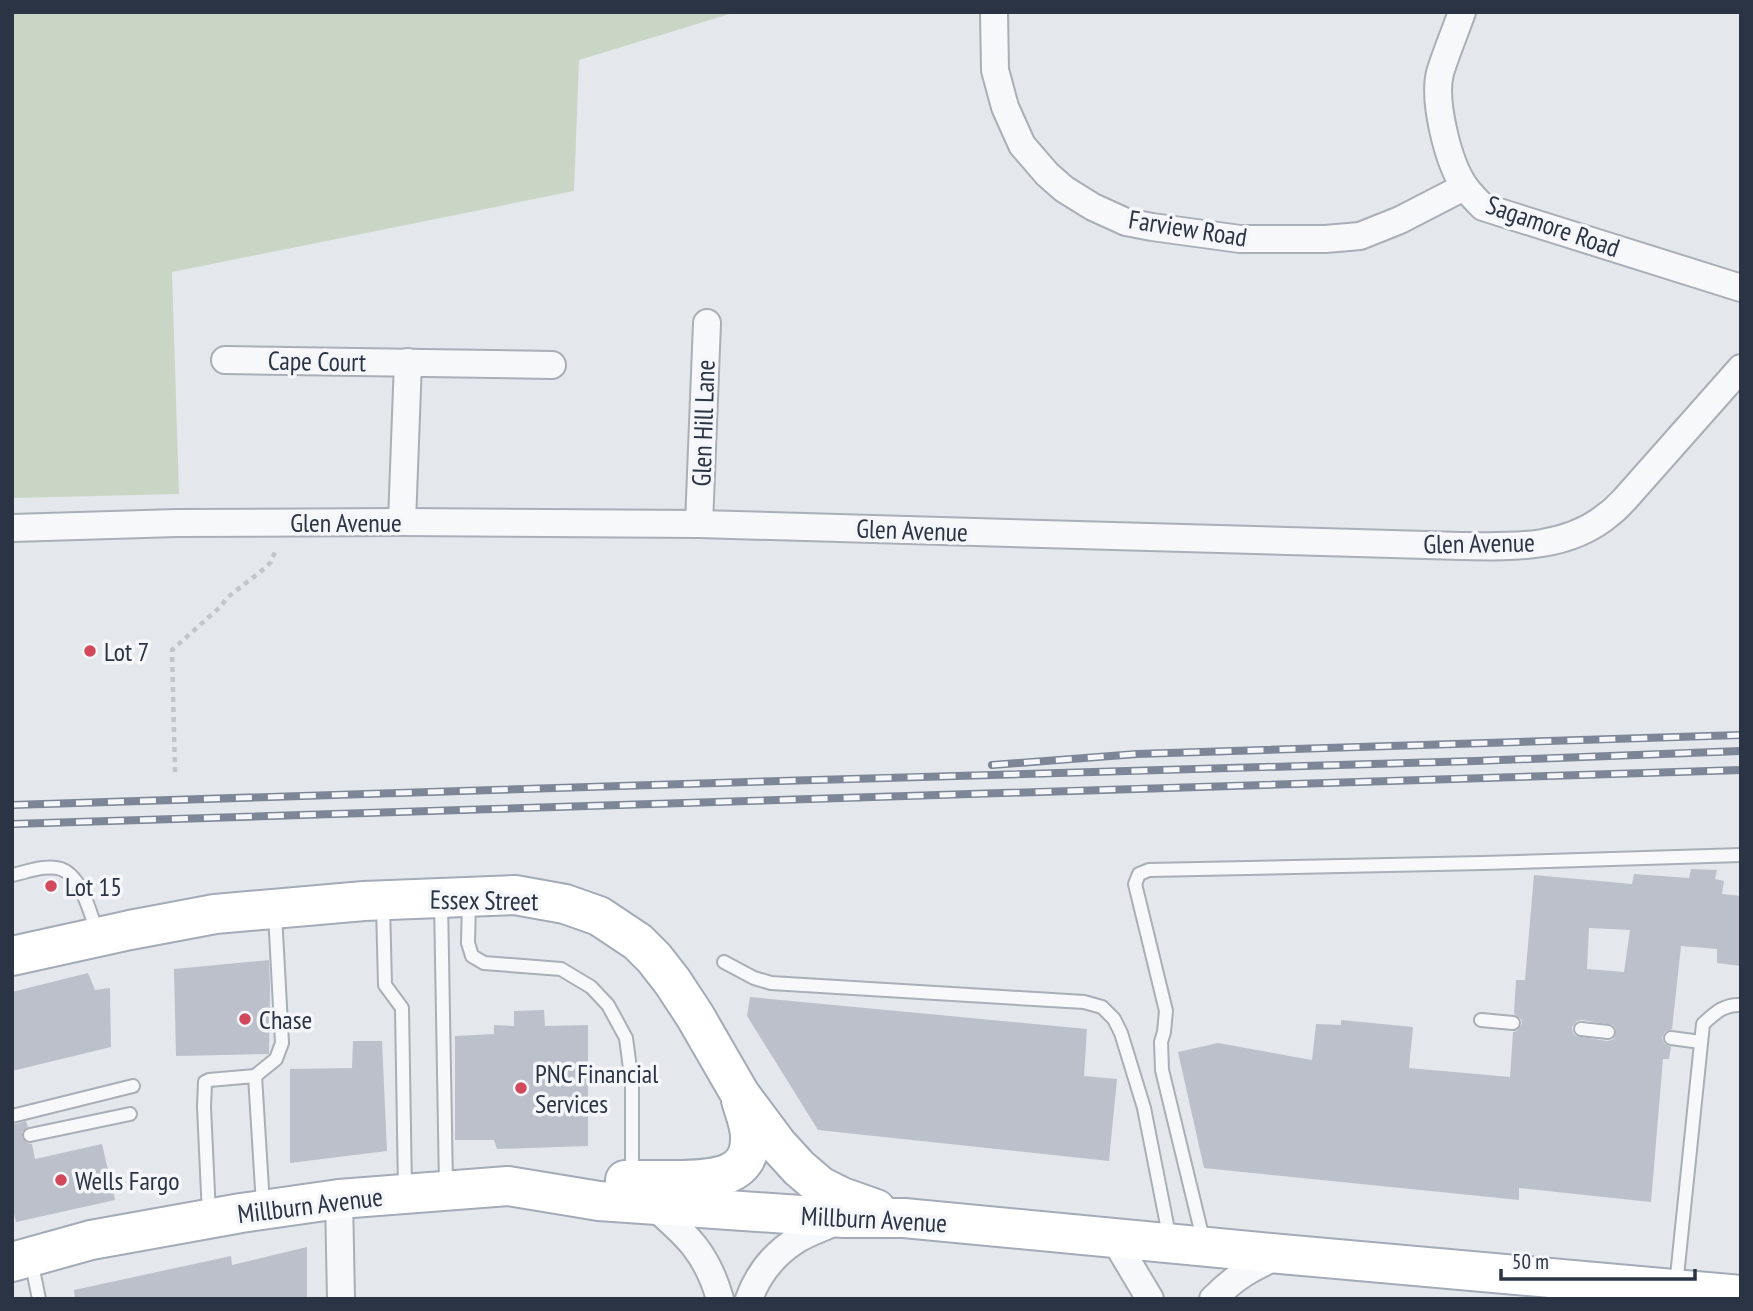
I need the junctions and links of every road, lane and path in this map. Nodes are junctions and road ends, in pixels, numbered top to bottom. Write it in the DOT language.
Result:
graph roads {
  1 [pos="994,12"];
  2 [pos="1462,12"];
  3 [pos="1464,187"];
  4 [pos="1741,288"];
  5 [pos="707,323"];
  6 [pos="225,360"];
  7 [pos="408,362"];
  8 [pos="552,365"];
  9 [pos="1741,369"];
  10 [pos="402,522"];
  11 [pos="699,524"];
  12 [pos="12,528"];
  13 [pos="276,549"];
  14 [pos="175,772"];
  15 [pos="1741,855"];
  16 [pos="12,875"];
  17 [pos="455,897"];
  18 [pos="383,900"];
  19 [pos="275,909"];
  20 [pos="99,937"];
  21 [pos="12,956"];
  22 [pos="724,962"];
  23 [pos="1741,1005"];
  24 [pos="1481,1020"];
  25 [pos="1513,1023"];
  26 [pos="1581,1029"];
  27 [pos="1608,1032"];
  28 [pos="1671,1038"];
  29 [pos="1701,1042"];
  30 [pos="255,1076"];
  31 [pos="132,1086"];
  32 [pos="740,1094"];
  33 [pos="130,1114"];
  34 [pos="12,1116"];
  35 [pos="30,1135"];
  36 [pos="446,1190"];
  37 [pos="642,1193"];
  38 [pos="405,1194"];
  39 [pos="339,1199"];
  40 [pos="263,1210"];
  41 [pos="844,1218"];
  42 [pos="904,1218"];
  43 [pos="209,1219"];
  44 [pos="1113,1237"];
  45 [pos="1188,1245"];
  46 [pos="1281,1254"];
  47 [pos="21,1259"];
  48 [pos="1490,1272"];
  49 [pos="1707,1294"];
  50 [pos="38,1299"];
  51 [pos="341,1299"];
  52 [pos="720,1299"];
  53 [pos="749,1299"];
  54 [pos="1150,1299"];
  55 [pos="1213,1299"];
  56 [pos="1519,1299"];
  1 -- 3 [label="street, Farview Road"];
  2 -- 3 [label="street, Sagamore Road"];
  3 -- 4 [label="street, Sagamore Road"];
  5 -- 11 [label="street, Glen Hill Lane"];
  6 -- 7 [label="street, Cape Court"];
  7 -- 8 [label="street, Cape Court"];
  7 -- 10 [label="street"];
  9 -- 11 [label="street, Glen Avenue"];
  10 -- 11 [label="street, Glen Avenue"];
  10 -- 12 [label="street, Glen Avenue"];
  13 -- 14 [label="path"];
  15 -- 45 [label="lane"];
  16 -- 20 [label="lane"];
  17 -- 18 [label="main road, Essex Street"];
  17 -- 32 [label="main road, Essex Street"];
  17 -- 36 [label="lane"];
  17 -- 37 [label="lane"];
  18 -- 19 [label="main road, Essex Street"];
  18 -- 38 [label="lane"];
  19 -- 20 [label="main road, Essex Street"];
  19 -- 30 [label="lane"];
  20 -- 21 [label="main road, Essex Street"];
  22 -- 45 [label="lane"];
  23 -- 29 [label="lane"];
  24 -- 25 [label="lane"];
  26 -- 27 [label="lane"];
  28 -- 29 [label="lane"];
  29 -- 49 [label="lane"];
  30 -- 40 [label="lane"];
  30 -- 43 [label="lane"];
  31 -- 34 [label="lane"];
  32 -- 37 [label="main road"];
  32 -- 42 [label="main road, Essex Street"];
  33 -- 35 [label="lane"];
  36 -- 37 [label="main road, Millburn Avenue"];
  36 -- 38 [label="main road, Millburn Avenue"];
  37 -- 41 [label="main road, Millburn Avenue"];
  37 -- 52 [label="street"];
  38 -- 39 [label="main road, Millburn Avenue"];
  39 -- 40 [label="main road, Millburn Avenue"];
  39 -- 51 [label="street"];
  40 -- 43 [label="main road, Millburn Avenue"];
  41 -- 42 [label="main road, Millburn Avenue"];
  41 -- 53 [label="street"];
  42 -- 44 [label="main road, Millburn Avenue"];
  43 -- 47 [label="main road, Millburn Avenue"];
  44 -- 45 [label="main road, Millburn Avenue"];
  44 -- 54 [label="street"];
  45 -- 46 [label="main road, Millburn Avenue"];
  46 -- 48 [label="main road, Millburn Avenue"];
  46 -- 55 [label="street"];
  47 -- 50 [label="lane"];
  48 -- 49 [label="main road, Millburn Avenue"];
  48 -- 56 [label="street"];
}
